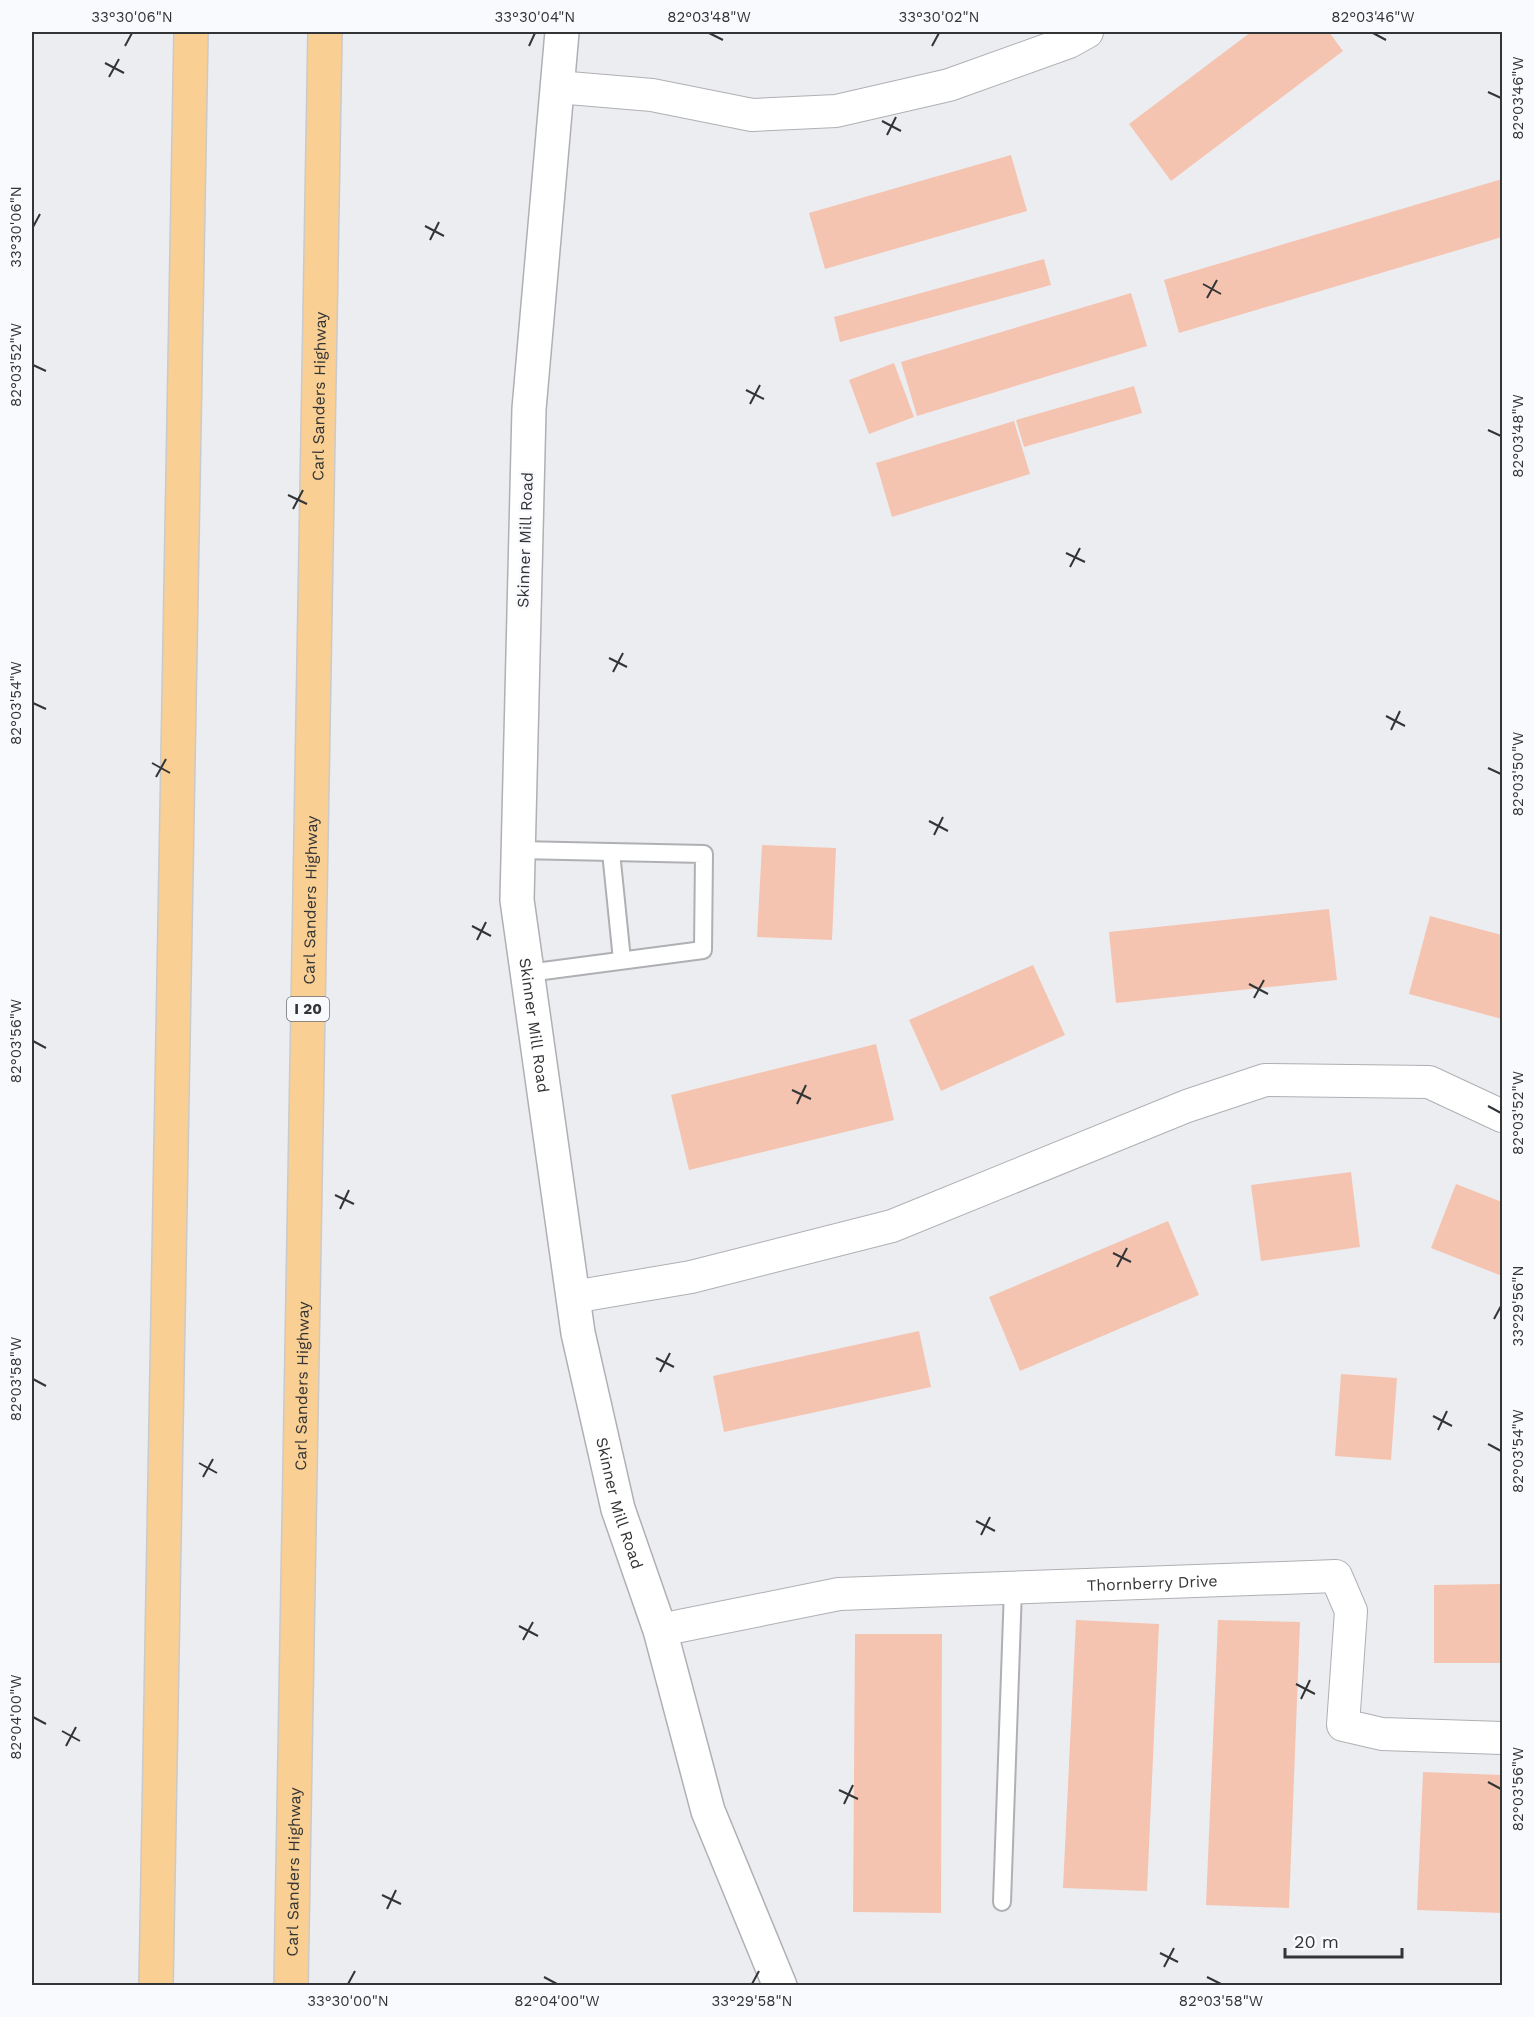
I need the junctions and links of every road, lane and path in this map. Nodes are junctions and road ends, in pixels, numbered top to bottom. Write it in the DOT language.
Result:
graph roads {
  1 [pos="190,32"];
  2 [pos="325,32"];
  3 [pos="562,32"];
  4 [pos="1087,32"];
  5 [pos="557,87"];
  6 [pos="518,850"];
  7 [pos="611,852"];
  8 [pos="622,960"];
  9 [pos="528,973"];
  10 [pos="1503,1116"];
  11 [pos="573,1297"];
  12 [pos="1013,1589"];
  13 [pos="660,1630"];
  14 [pos="1503,1738"];
  15 [pos="1002,1902"];
  16 [pos="156,1986"];
  17 [pos="291,1986"];
  18 [pos="780,1986"];
  1 -- 16 [label="highway"];
  2 -- 17 [label="highway, Carl Sanders Highway / I 20"];
  3 -- 5 [label="street, Skinner Mill Road"];
  4 -- 5 [label="street"];
  5 -- 6 [label="street, Skinner Mill Road"];
  6 -- 7 [label="lane"];
  6 -- 9 [label="street, Skinner Mill Road"];
  7 -- 8 [label="lane"];
  7 -- 8 [label="lane"];
  8 -- 9 [label="lane"];
  9 -- 11 [label="street, Skinner Mill Road"];
  10 -- 11 [label="street"];
  11 -- 13 [label="street, Skinner Mill Road"];
  12 -- 13 [label="street, Thornberry Drive"];
  12 -- 14 [label="street, Thornberry Drive"];
  12 -- 15 [label="lane"];
  13 -- 18 [label="street, Skinner Mill Road"];
}
